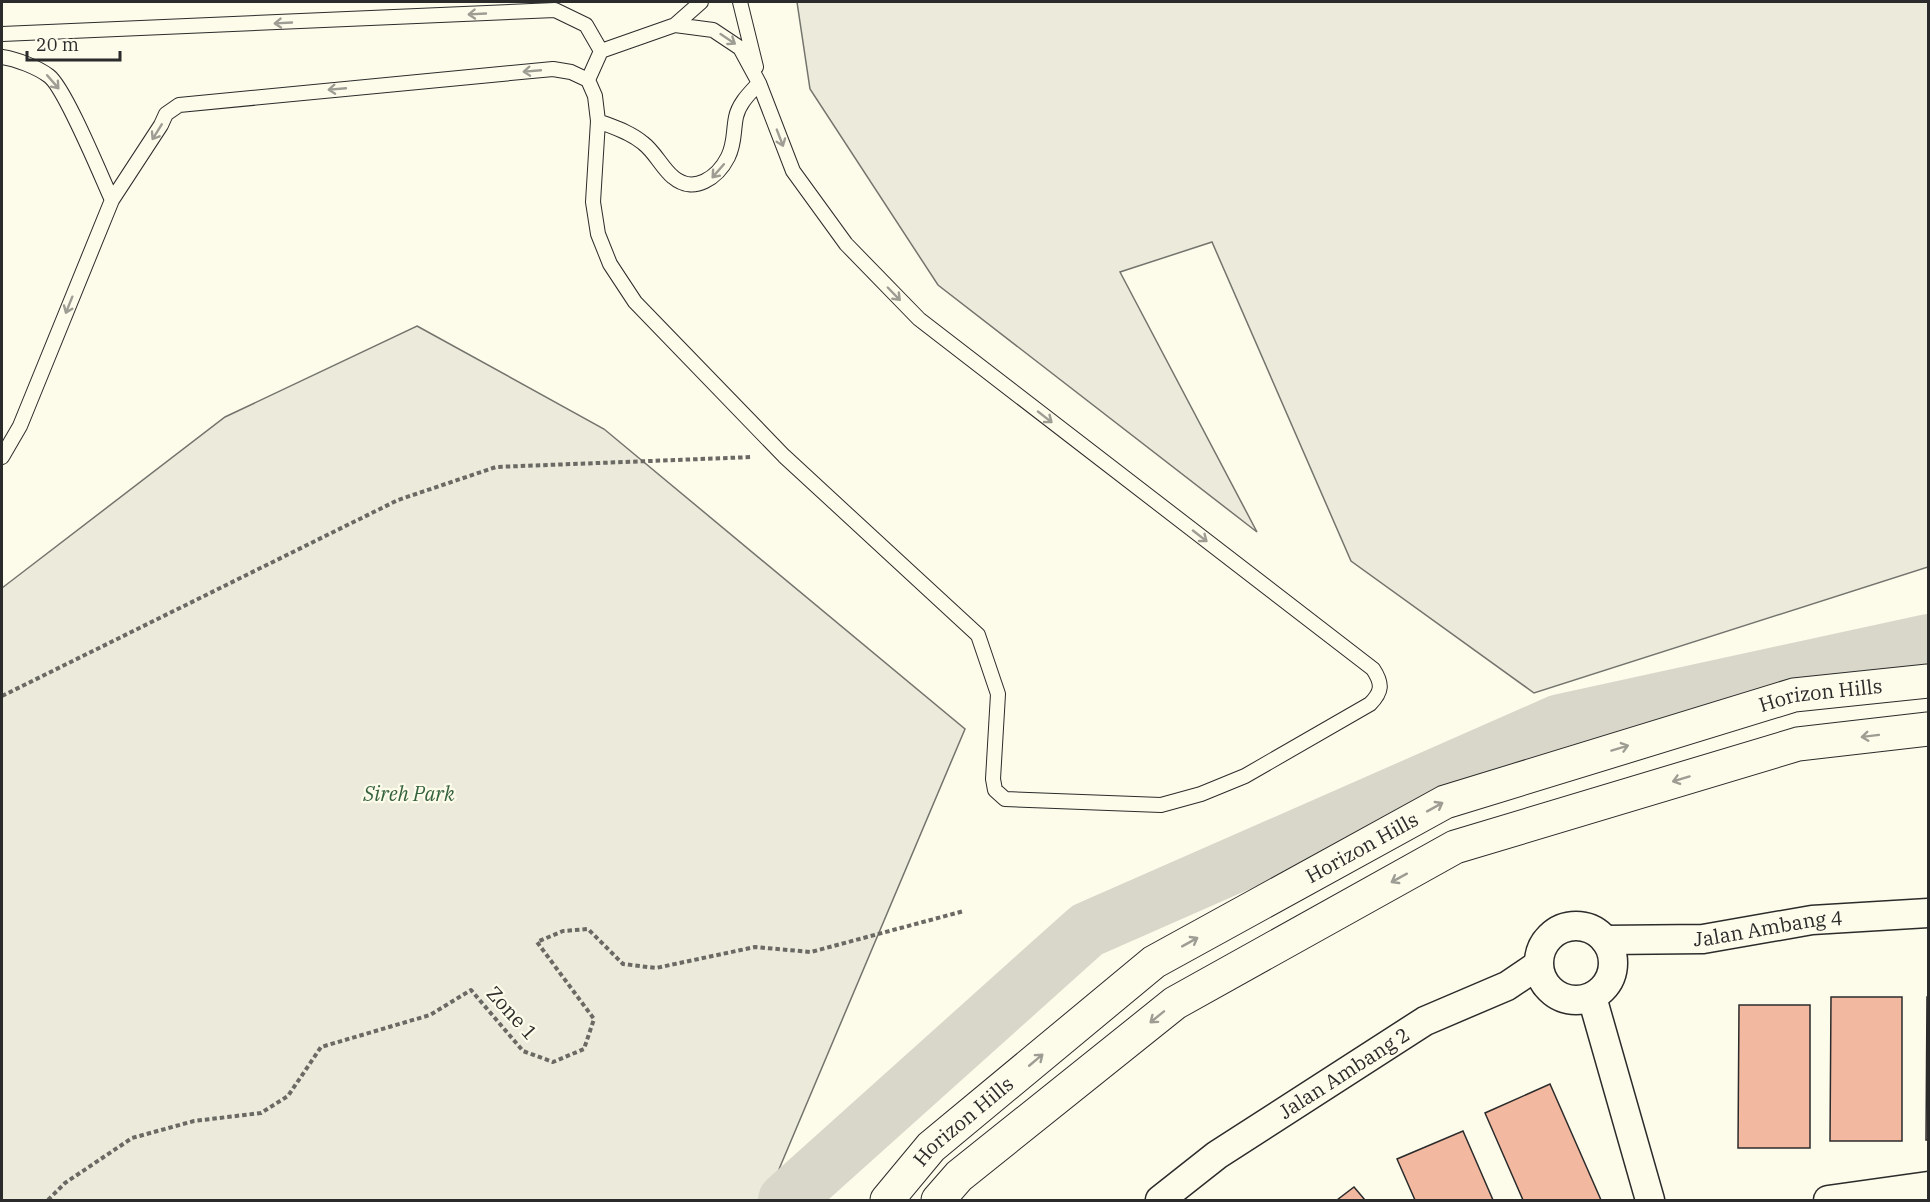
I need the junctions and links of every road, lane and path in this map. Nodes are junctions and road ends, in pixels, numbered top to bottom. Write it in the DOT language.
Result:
graph roads {
  1 [pos="701,2"];
  2 [pos="741,2"];
  3 [pos="675,25"];
  4 [pos="2,34"];
  5 [pos="601,51"];
  6 [pos="2,57"];
  7 [pos="588,80"];
  8 [pos="759,83"];
  9 [pos="598,121"];
  10 [pos="112,200"];
  11 [pos="784,456"];
  12 [pos="2,457"];
  13 [pos="1929,681"];
  14 [pos="2,696"];
  15 [pos="1929,729"];
  16 [pos="964,911"];
  17 [pos="1929,913"];
  18 [pos="1605,940"];
  19 [pos="1538,965"];
  20 [pos="1592,997"];
  21 [pos="1929,1186"];
  22 [pos="48,1200"];
  23 [pos="887,1200"];
  24 [pos="938,1200"];
  25 [pos="1160,1200"];
  26 [pos="1650,1200"];
  27 [pos="1828,1200"];
  1 -- 3 [label="lane"];
  2 -- 8 [label="lane"];
  3 -- 5 [label="lane"];
  3 -- 8 [label="lane, one-way"];
  5 -- 4 [label="lane, one-way"];
  5 -- 7 [label="lane"];
  6 -- 10 [label="lane, one-way"];
  7 -- 9 [label="lane"];
  7 -- 10 [label="lane, one-way"];
  8 -- 9 [label="lane, one-way"];
  8 -- 11 [label="lane, one-way"];
  9 -- 11 [label="lane"];
  10 -- 12 [label="lane, one-way"];
  11 -- 14 [label="path"];
  23 -- 13 [label="street, Horizon Hills, one-way"];
  15 -- 24 [label="street, Horizon Hills, one-way"];
  16 -- 22 [label="path, Zone 1"];
  17 -- 18 [label="street, Jalan Ambang 4"];
  18 -- 19 [label="street"];
  18 -- 20 [label="street"];
  19 -- 20 [label="street"];
  19 -- 25 [label="street, Jalan Ambang 2"];
  20 -- 26 [label="street"];
  21 -- 27 [label="street"];
}
